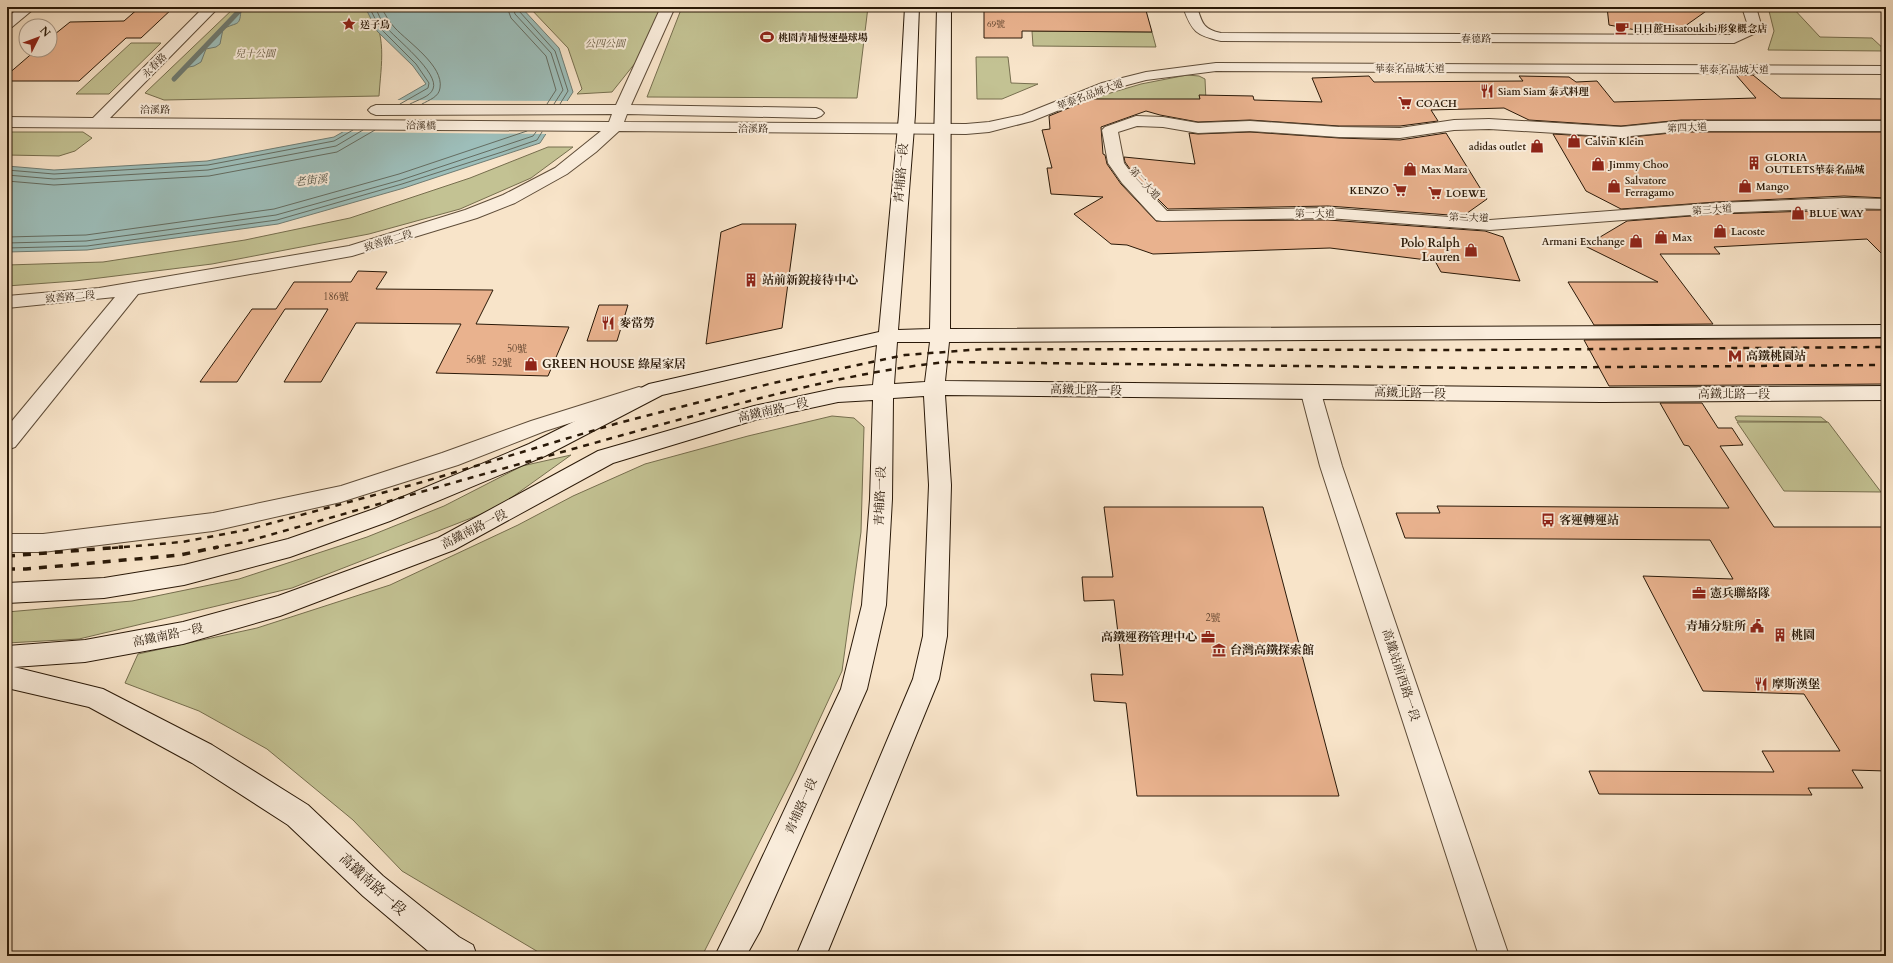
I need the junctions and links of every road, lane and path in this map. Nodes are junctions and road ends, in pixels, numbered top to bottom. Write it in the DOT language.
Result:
graph roads {
  1 [pos="29,7"];
  2 [pos="212,7"];
  3 [pos="668,7"];
  4 [pos="912,7"];
  5 [pos="944,7"];
  6 [pos="1190,7"];
  7 [pos="1749,7"];
  8 [pos="7,24"];
  9 [pos="1886,60"];
  10 [pos="1886,70"];
  11 [pos="7,109"];
  12 [pos="110,109"];
  13 [pos="582,109"];
  14 [pos="303,110"];
  15 [pos="359,110"];
  16 [pos="623,110"];
  17 [pos="998,111"];
  18 [pos="960,118"];
  19 [pos="7,122"];
  20 [pos="906,122"];
  21 [pos="97,123"];
  22 [pos="280,123"];
  23 [pos="1886,126"];
  24 [pos="562,127"];
  25 [pos="614,127"];
  26 [pos="1490,127"];
  27 [pos="1886,131"];
  28 [pos="1116,163"];
  29 [pos="1886,196"];
  30 [pos="1886,204"];
  31 [pos="1540,219"];
  32 [pos="133,288"];
  33 [pos="7,302"];
  34 [pos="1886,330"];
  35 [pos="887,336"];
  36 [pos="940,336"];
  37 [pos="934,388"];
  38 [pos="656,389"];
  39 [pos="883,391"];
  40 [pos="1311,392"];
  41 [pos="1886,393"];
  42 [pos="7,442"];
  43 [pos="7,543"];
  44 [pos="7,593"];
  45 [pos="7,657"];
  46 [pos="7,677"];
  47 [pos="462,956"];
  48 [pos="730,956"];
  49 [pos="811,956"];
  50 [pos="1494,956"];
  1 -- 8 [label="street"];
  2 -- 12 [label="street, 永春路"];
  3 -- 16 [label="street, 致善路二段"];
  4 -- 20 [label="street, 青埔路一段"];
  5 -- 18 [label="street"];
  6 -- 7 [label="street, 春德路"];
  9 -- 17 [label="street, 華泰名品城大道"];
  10 -- 18 [label="street, 華泰名品城大道"];
  11 -- 12 [label="street, 洽溪路"];
  12 -- 14 [label="street, 洽溪路"];
  12 -- 21 [label="street, 永春路"];
  13 -- 15 [label="street, 洽溪橋"];
  13 -- 16 [label="street, 洽溪路"];
  16 -- 20 [label="street, 洽溪路"];
  16 -- 25 [label="street, 致善路二段"];
  18 -- 20 [label="street, 洽溪路"];
  18 -- 36 [label="street"];
  19 -- 21 [label="street, 洽溪路"];
  20 -- 25 [label="street, 洽溪路"];
  20 -- 35 [label="street, 青埔路一段"];
  21 -- 22 [label="street, 洽溪路"];
  22 -- 24 [label="street, 洽溪橋"];
  23 -- 26 [label="street, 第四大道"];
  24 -- 25 [label="street, 洽溪路"];
  25 -- 32 [label="street, 致善路二段"];
  26 -- 27 [label="street, 第四大道"];
  26 -- 28 [label="street, 第二大道"];
  26 -- 31 [label="street, 第二大道"];
  28 -- 31 [label="street, 第一大道"];
  29 -- 31 [label="street, 第三大道"];
  30 -- 31 [label="street, 第三大道"];
  32 -- 33 [label="street, 致善路二段"];
  32 -- 42 [label="street"];
  34 -- 36 [label="street"];
  35 -- 36 [label="street"];
  35 -- 38 [label="street"];
  35 -- 39 [label="street, 青埔路一段"];
  36 -- 37 [label="street"];
  37 -- 39 [label="street, 高鐵南路一段"];
  37 -- 40 [label="street, 高鐵北路一段"];
  37 -- 49 [label="street"];
  38 -- 43 [label="street"];
  38 -- 44 [label="street"];
  39 -- 45 [label="street, 高鐵南路一段"];
  39 -- 48 [label="street, 青埔路一段"];
  40 -- 41 [label="street, 高鐵北路一段"];
  40 -- 50 [label="street, 高鐵站前西路一段"];
  46 -- 47 [label="street, 高鐵南路一段"];
}
